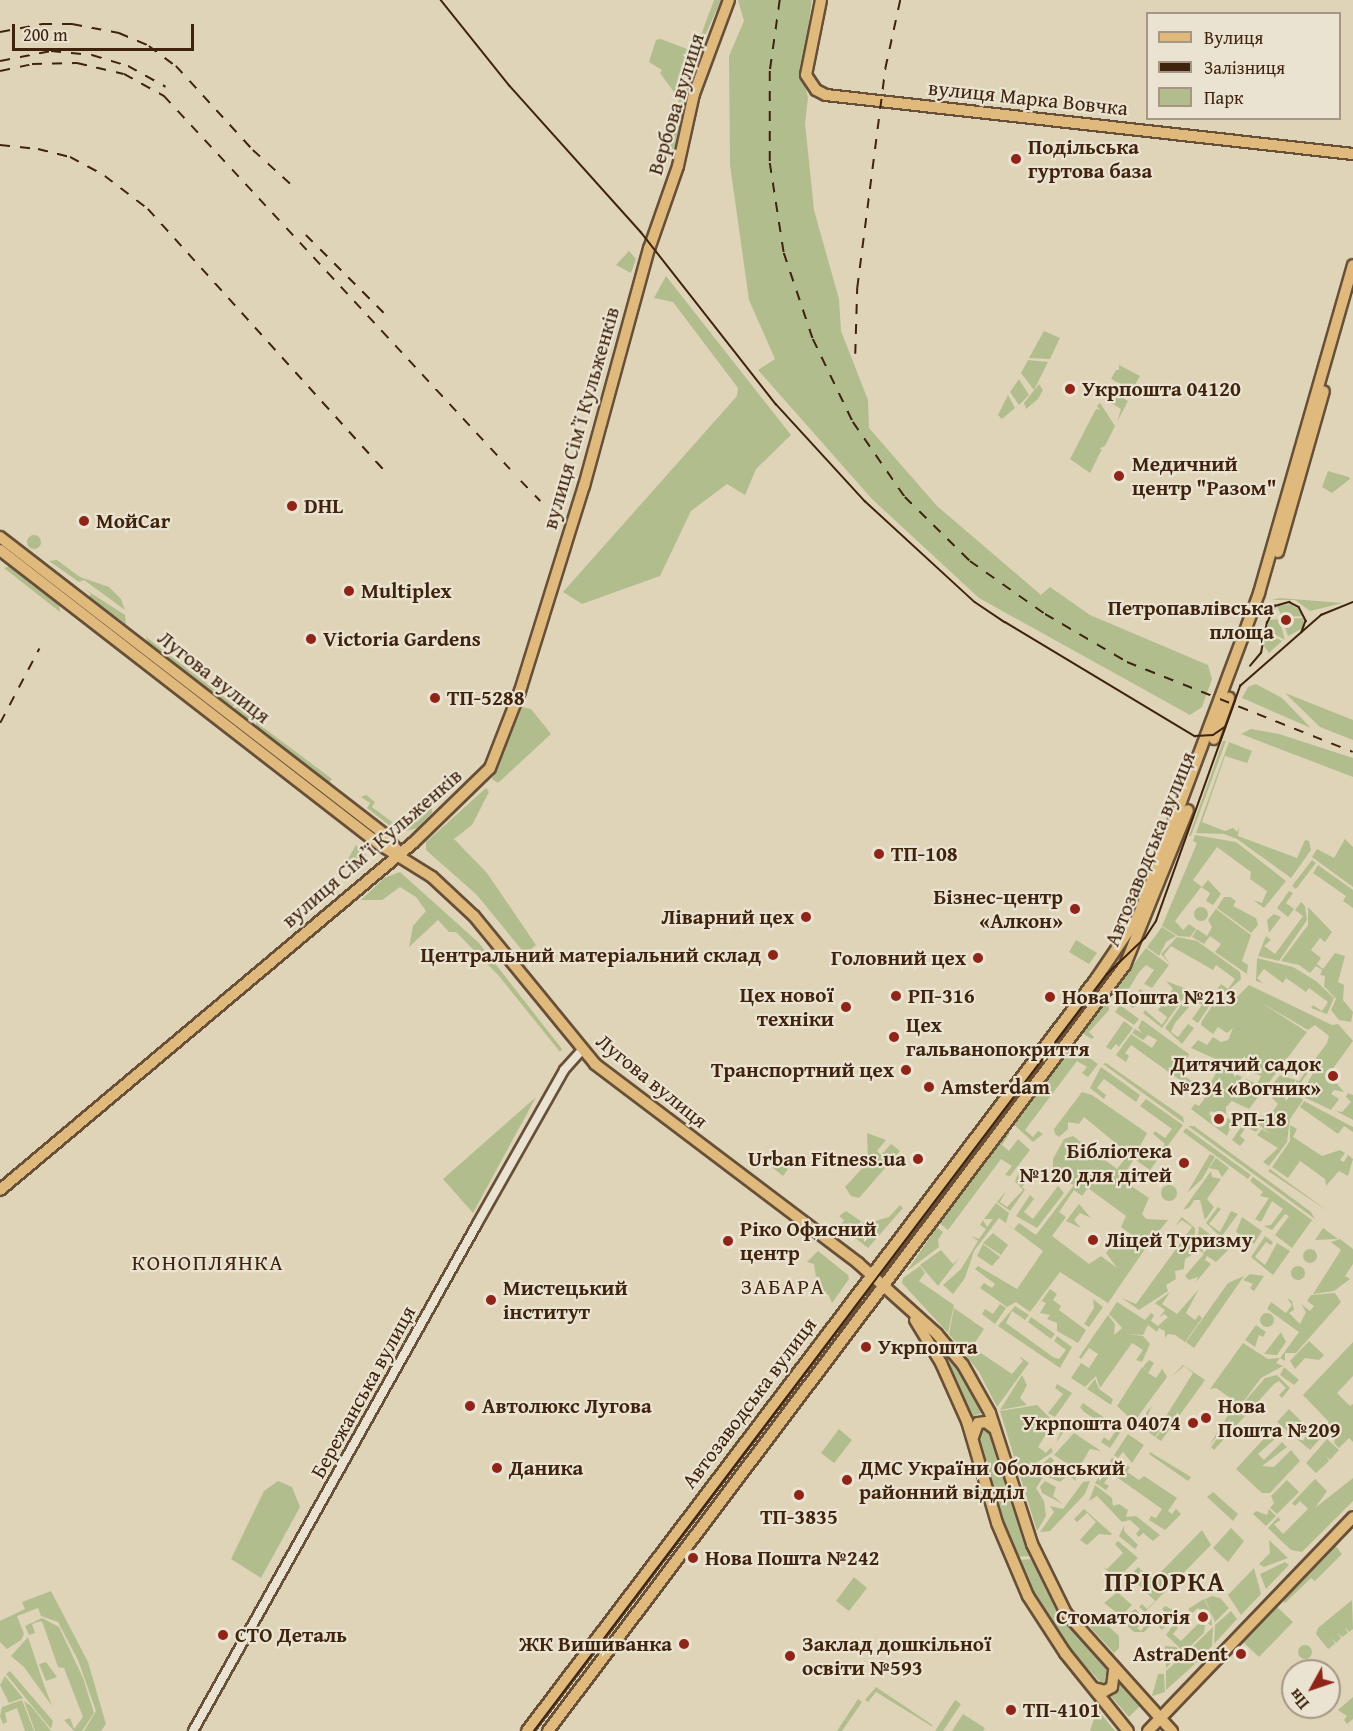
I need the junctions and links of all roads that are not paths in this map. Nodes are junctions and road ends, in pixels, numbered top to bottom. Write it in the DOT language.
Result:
graph roads {
  1 [pos="729,0"];
  2 [pos="821,0"];
  3 [pos="1353,154"];
  4 [pos="649,249"];
  5 [pos="1353,265"];
  6 [pos="1353,290"];
  7 [pos="0,537"];
  8 [pos="0,550"];
  9 [pos="1216,726"];
  10 [pos="400,854"];
  11 [pos="581,1050"];
  12 [pos="0,1190"];
  13 [pos="870,1274"];
  14 [pos="883,1285"];
  15 [pos="909,1311"];
  16 [pos="998,1431"];
  17 [pos="973,1439"];
  18 [pos="1353,1517"];
  19 [pos="1114,1669"];
  20 [pos="1093,1688"];
  21 [pos="1160,1718"];
  22 [pos="193,1731"];
  23 [pos="527,1731"];
  24 [pos="548,1731"];
  25 [pos="1128,1731"];
  26 [pos="1148,1731"];
  27 [pos="1172,1731"];
  1 -- 4 [label="main road, Вербова вулиця"];
  2 -- 3 [label="main road, вулиця Марка Вовчка"];
  4 -- 10 [label="main road, вулиця Сімʼї Кульженків"];
  5 -- 9 [label="main road"];
  6 -- 9 [label="main road"];
  7 -- 10 [label="main road, Лугова вулиця"];
  8 -- 10 [label="main road, Лугова вулиця"];
  9 -- 13 [label="main road, Автозаводська вулиця"];
  9 -- 14 [label="main road, Автозаводська вулиця"];
  10 -- 11 [label="main road, Лугова вулиця"];
  10 -- 12 [label="main road, вулиця Сімʼї Кульженків"];
  11 -- 13 [label="main road, Лугова вулиця"];
  11 -- 22 [label="street, Бережанська вулиця"];
  13 -- 14 [label="main road, Лугова вулиця"];
  13 -- 23 [label="main road, Автозаводська вулиця"];
  14 -- 15 [label="main road, Лугова вулиця"];
  14 -- 24 [label="main road, Автозаводська вулиця"];
  15 -- 16 [label="main road"];
  15 -- 17 [label="main road"];
  16 -- 17 [label="main road"];
  16 -- 19 [label="main road"];
  17 -- 20 [label="main road"];
  18 -- 21 [label="main road"];
  19 -- 20 [label="main road"];
  19 -- 21 [label="main road"];
  20 -- 25 [label="main road"];
  21 -- 26 [label="main road"];
  21 -- 27 [label="main road"];
}
